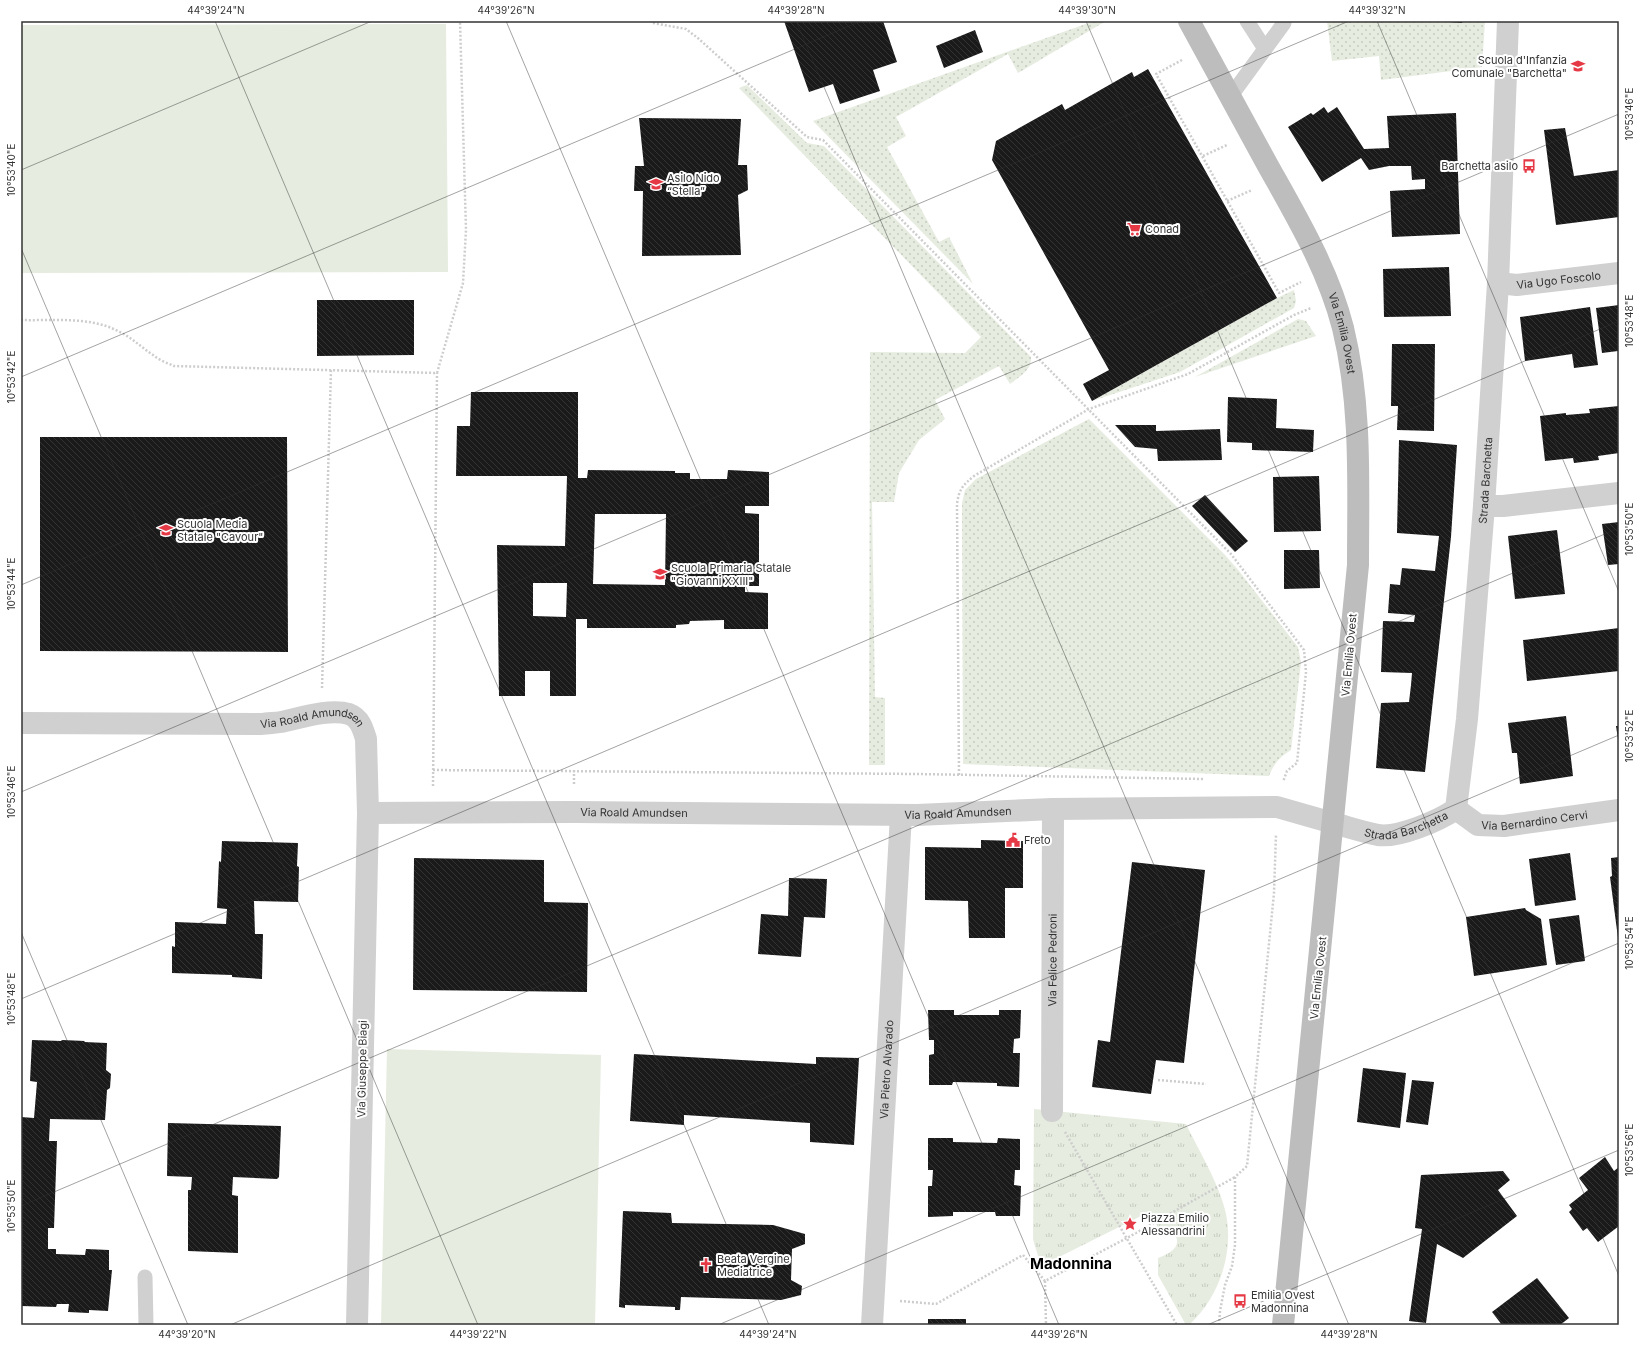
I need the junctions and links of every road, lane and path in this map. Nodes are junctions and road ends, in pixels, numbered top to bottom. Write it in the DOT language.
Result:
graph roads {
  1 [pos="460,21"];
  2 [pos="1189,21"];
  3 [pos="1247,21"];
  4 [pos="1283,21"];
  5 [pos="1508,21"];
  6 [pos="653,23"];
  7 [pos="1265,49"];
  8 [pos="1156,74"];
  9 [pos="1230,97"];
  10 [pos="1619,273"];
  11 [pos="1498,283"];
  12 [pos="1279,293"];
  13 [pos="1334,300"];
  14 [pos="21,320"];
  15 [pos="331,370"];
  16 [pos="437,373"];
  17 [pos="1090,409"];
  18 [pos="1619,493"];
  19 [pos="1484,506"];
  20 [pos="321,713"];
  21 [pos="21,723"];
  22 [pos="433,770"];
  23 [pos="959,775"];
  24 [pos="1204,779"];
  25 [pos="1276,781"];
  26 [pos="1284,781"];
  27 [pos="1277,808"];
  28 [pos="1053,809"];
  29 [pos="1456,809"];
  30 [pos="1619,810"];
  31 [pos="368,813"];
  32 [pos="433,813"];
  33 [pos="902,815"];
  34 [pos="1333,823"];
  35 [pos="1158,1080"];
  36 [pos="1206,1084"];
  37 [pos="1052,1111"];
  38 [pos="1234,1177"];
  39 [pos="1126,1238"];
  40 [pos="145,1277"];
  41 [pos="1045,1281"];
  42 [pos="874,1299"];
  43 [pos="146,1325"];
  44 [pos="356,1325"];
  45 [pos="872,1325"];
  46 [pos="1046,1325"];
  47 [pos="1177,1325"];
  48 [pos="1219,1325"];
  49 [pos="1284,1325"];
  1 -- 16 [label="path"];
  2 -- 9 [label="main road, Via Emilia Ovest"];
  3 -- 7 [label="lane"];
  4 -- 7 [label="lane"];
  5 -- 11 [label="street, Strada Barchetta"];
  6 -- 17 [label="path"];
  7 -- 9 [label="lane"];
  8 -- 12 [label="path"];
  9 -- 13 [label="main road, Via Emilia Ovest"];
  10 -- 11 [label="street, Via Ugo Foscolo"];
  11 -- 19 [label="street, Strada Barchetta"];
  13 -- 17 [label="path"];
  13 -- 34 [label="main road, Via Emilia Ovest"];
  14 -- 15 [label="path"];
  15 -- 16 [label="path"];
  15 -- 20 [label="path"];
  16 -- 22 [label="path"];
  17 -- 23 [label="path"];
  17 -- 26 [label="path"];
  18 -- 19 [label="street"];
  19 -- 29 [label="street, Strada Barchetta"];
  20 -- 21 [label="street, Via Roald Amundsen"];
  20 -- 31 [label="street, Via Roald Amundsen"];
  22 -- 23 [label="path"];
  22 -- 32 [label="path"];
  23 -- 24 [label="path"];
  25 -- 26 [label="path"];
  26 -- 27 [label="path"];
  27 -- 28 [label="street, Via Roald Amundsen"];
  27 -- 34 [label="street, Via Roald Amundsen"];
  27 -- 38 [label="path"];
  28 -- 33 [label="street, Via Roald Amundsen"];
  28 -- 37 [label="street, Via Felice Pedroni"];
  29 -- 30 [label="street, Via Bernardino Cervi"];
  29 -- 34 [label="street, Strada Barchetta"];
  31 -- 32 [label="street, Via Roald Amundsen"];
  31 -- 44 [label="street, Via Giuseppe Biagi"];
  32 -- 33 [label="street, Via Roald Amundsen"];
  33 -- 42 [label="street, Via Pietro Alvarado"];
  34 -- 49 [label="main road, Via Emilia Ovest"];
  35 -- 36 [label="path"];
  37 -- 39 [label="path"];
  38 -- 39 [label="path"];
  38 -- 48 [label="path"];
  39 -- 41 [label="path"];
  39 -- 47 [label="path"];
  40 -- 43 [label="lane"];
  41 -- 42 [label="path"];
  41 -- 46 [label="path"];
  42 -- 45 [label="street, Via Pietro Alvarado"];
}
